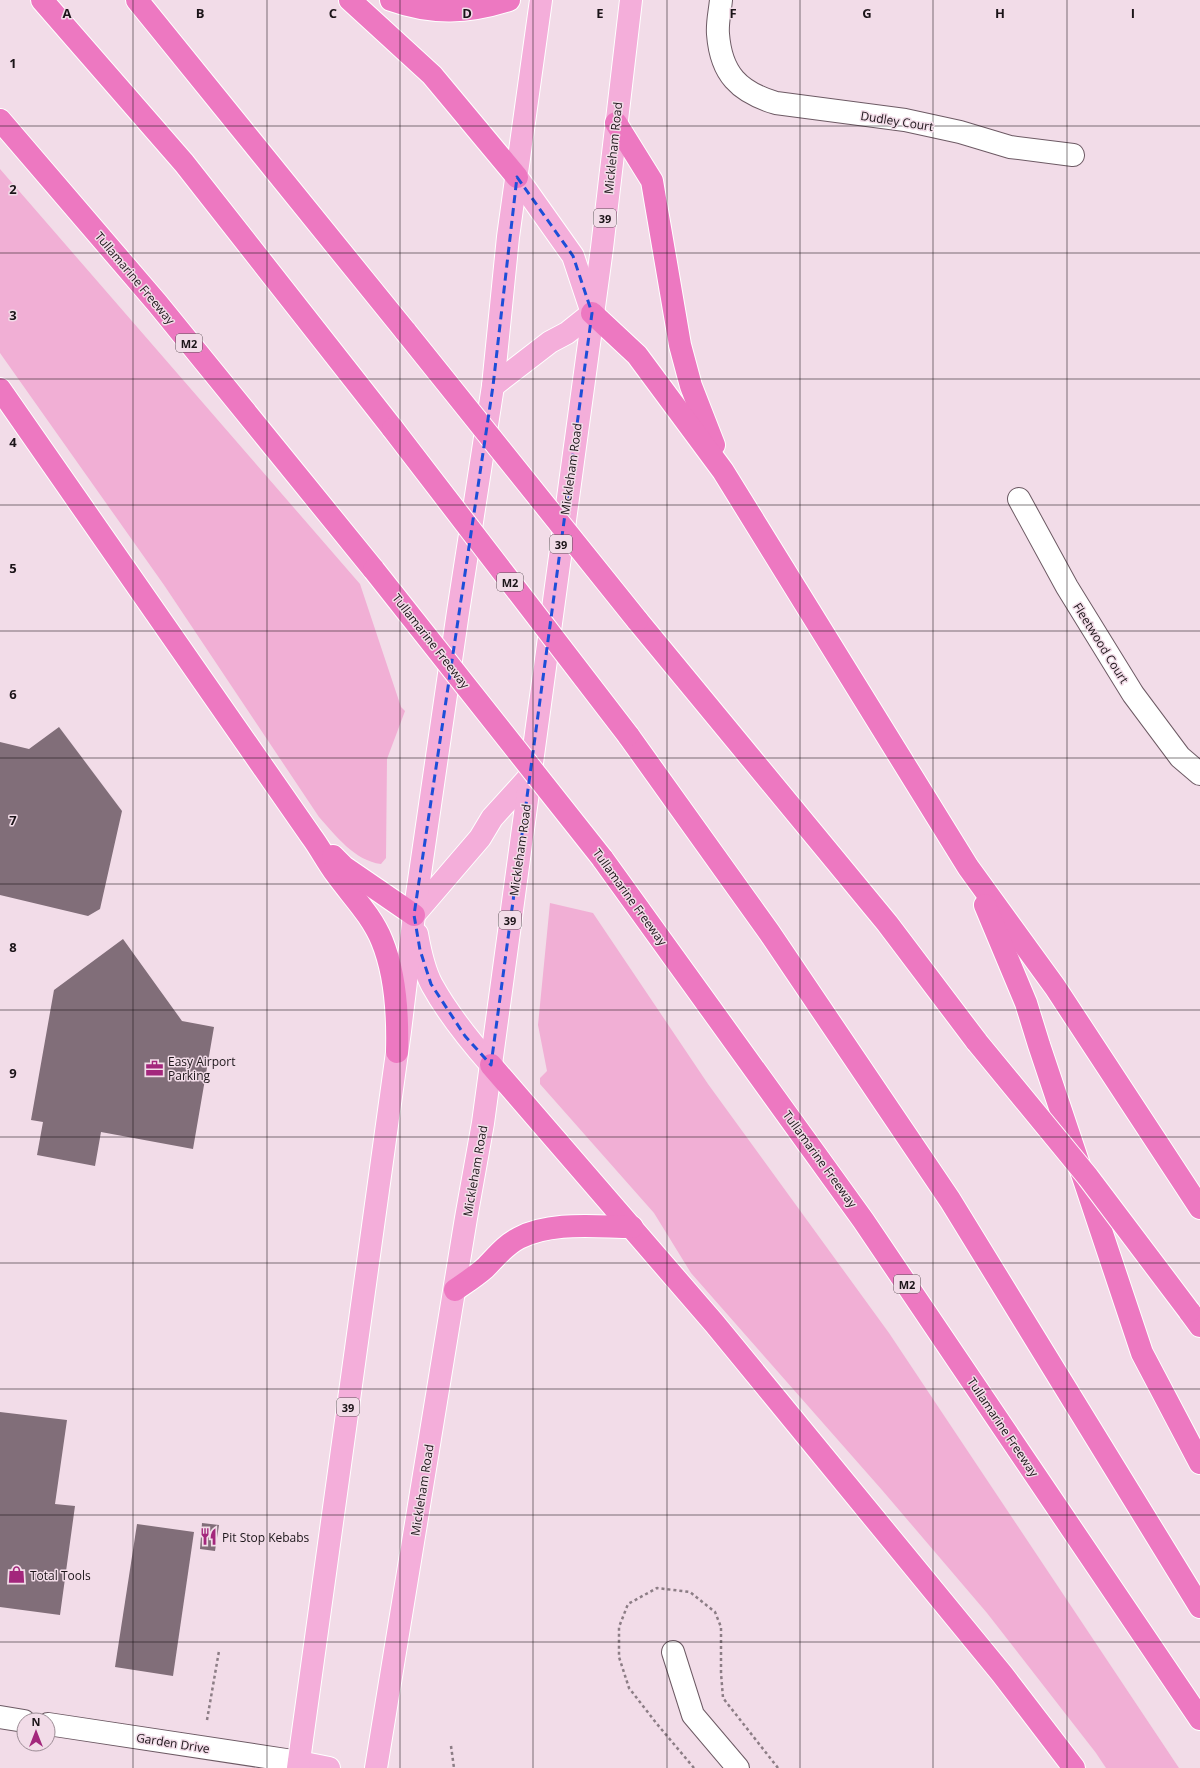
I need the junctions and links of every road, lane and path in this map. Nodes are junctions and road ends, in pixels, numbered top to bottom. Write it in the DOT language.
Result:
graph roads {
  1 [pos="42,0"];
  2 [pos="137,0"];
  3 [pos="350,0"];
  4 [pos="391,0"];
  5 [pos="509,0"];
  6 [pos="541,0"];
  7 [pos="631,0"];
  8 [pos="721,0"];
  9 [pos="0,120"];
  10 [pos="616,123"];
  11 [pos="1073,155"];
  12 [pos="517,177"];
  13 [pos="592,313"];
  14 [pos="493,386"];
  15 [pos="0,389"];
  16 [pos="723,471"];
  17 [pos="1019,499"];
  18 [pos="1200,774"];
  19 [pos="530,776"];
  20 [pos="311,836"];
  21 [pos="968,867"];
  22 [pos="414,915"];
  23 [pos="397,1052"];
  24 [pos="491,1065"];
  25 [pos="1200,1208"];
  26 [pos="632,1227"];
  27 [pos="455,1290"];
  28 [pos="1195,1318"];
  29 [pos="1200,1463"];
  30 [pos="1200,1607"];
  31 [pos="219,1651"];
  32 [pos="673,1652"];
  33 [pos="0,1717"];
  34 [pos="1200,1719"];
  35 [pos="16,1720"];
  36 [pos="56,1725"];
  37 [pos="451,1746"];
  38 [pos="202,1747"];
  39 [pos="298,1765"];
  40 [pos="329,1768"];
  41 [pos="376,1768"];
  42 [pos="454,1768"];
  43 [pos="738,1768"];
  44 [pos="1074,1768"];
  1 -- 30 [label="highway, M2, bridge"];
  2 -- 28 [label="highway, bridge"];
  3 -- 12 [label="highway"];
  4 -- 5 [label="highway"];
  6 -- 12 [label="main road, 39"];
  7 -- 10 [label="main road, Mickleham Road / 39"];
  8 -- 11 [label="street, Dudley Court"];
  9 -- 34 [label="highway, Tullamarine Freeway / M2, bridge"];
  10 -- 13 [label="main road, Mickleham Road / 39"];
  10 -- 16 [label="highway"];
  12 -- 13 [label="main road"];
  12 -- 14 [label="main road, 39"];
  13 -- 14 [label="main road"];
  13 -- 16 [label="highway"];
  13 -- 19 [label="main road, Mickleham Road / 39"];
  14 -- 22 [label="main road, 39"];
  15 -- 20 [label="highway"];
  16 -- 21 [label="highway"];
  17 -- 18 [label="street, Fleetwood Court"];
  19 -- 22 [label="main road"];
  19 -- 24 [label="main road, Mickleham Road / 39"];
  20 -- 22 [label="highway"];
  20 -- 23 [label="highway"];
  21 -- 25 [label="highway"];
  21 -- 29 [label="highway"];
  22 -- 23 [label="main road, 39"];
  22 -- 24 [label="main road"];
  23 -- 39 [label="main road, 39"];
  24 -- 26 [label="highway"];
  24 -- 27 [label="main road, Mickleham Road / 39"];
  26 -- 27 [label="highway"];
  26 -- 44 [label="highway"];
  27 -- 41 [label="main road, Mickleham Road / 39"];
  31 -- 38 [label="path"];
  32 -- 43 [label="street"];
  33 -- 35 [label="street"];
  36 -- 38 [label="street, Garden Drive"];
  37 -- 42 [label="path"];
  38 -- 39 [label="street, Garden Drive"];
  39 -- 40 [label="main road"];
}
